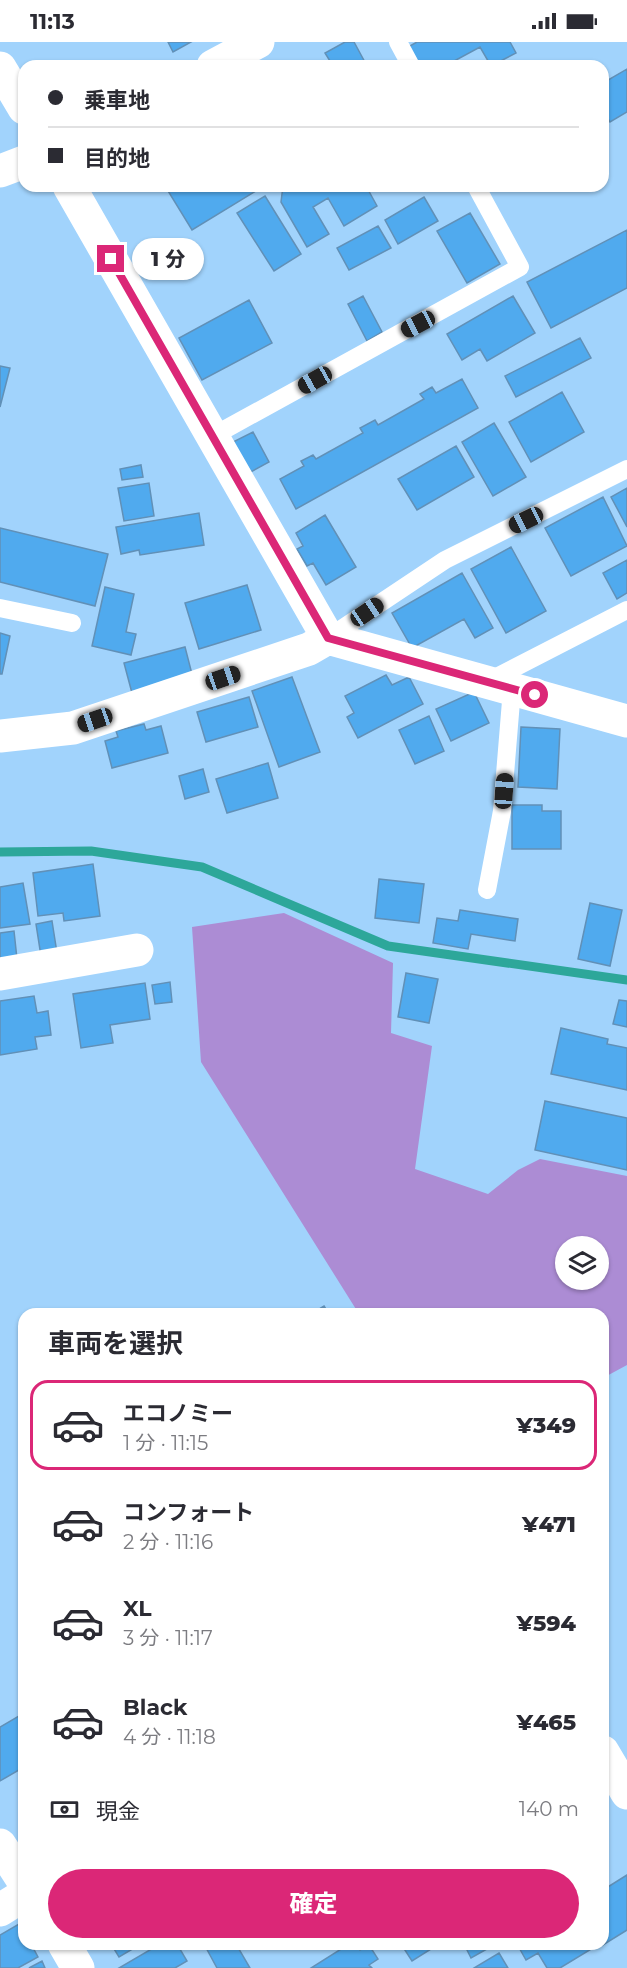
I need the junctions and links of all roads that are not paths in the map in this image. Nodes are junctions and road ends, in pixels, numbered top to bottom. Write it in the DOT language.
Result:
graph roads {
  1 [pos="258,42"];
  2 [pos="398,42"];
  3 [pos="224,60"];
  4 [pos="408,60"];
  5 [pos="0,68"];
  6 [pos="18,98"];
  7 [pos="18,164"];
  8 [pos="0,171"];
  9 [pos="72,192"];
  10 [pos="479,192"];
  11 [pos="213,436"];
  12 [pos="627,469"];
  13 [pos="0,608"];
  14 [pos="627,610"];
  15 [pos="72,623"];
  16 [pos="328,638"];
  17 [pos="499,686"];
  18 [pos="627,721"];
  19 [pos="0,735"];
  20 [pos="486,890"];
  21 [pos="137,950"];
  22 [pos="0,974"];
  23 [pos="609,1765"];
  24 [pos="627,1793"];
  25 [pos="0,1845"];
  26 [pos="18,1872"];
  27 [pos="18,1887"];
  28 [pos="0,1910"];
  29 [pos="68,1950"];
  30 [pos="78,1968"];
  1 -- 3 [label="street"];
  2 -- 4 [label="lane"];
  5 -- 6 [label="street"];
  7 -- 8 [label="street"];
  9 -- 11 [label="street"];
  10 -- 11 [label="lane"];
  11 -- 16 [label="street"];
  12 -- 16 [label="lane"];
  13 -- 15 [label="lane"];
  14 -- 17 [label="lane"];
  16 -- 17 [label="street"];
  16 -- 19 [label="street"];
  17 -- 18 [label="street"];
  17 -- 20 [label="lane"];
  21 -- 22 [label="street"];
  23 -- 24 [label="street"];
  25 -- 26 [label="street"];
  27 -- 28 [label="street"];
  29 -- 30 [label="street"];
}
